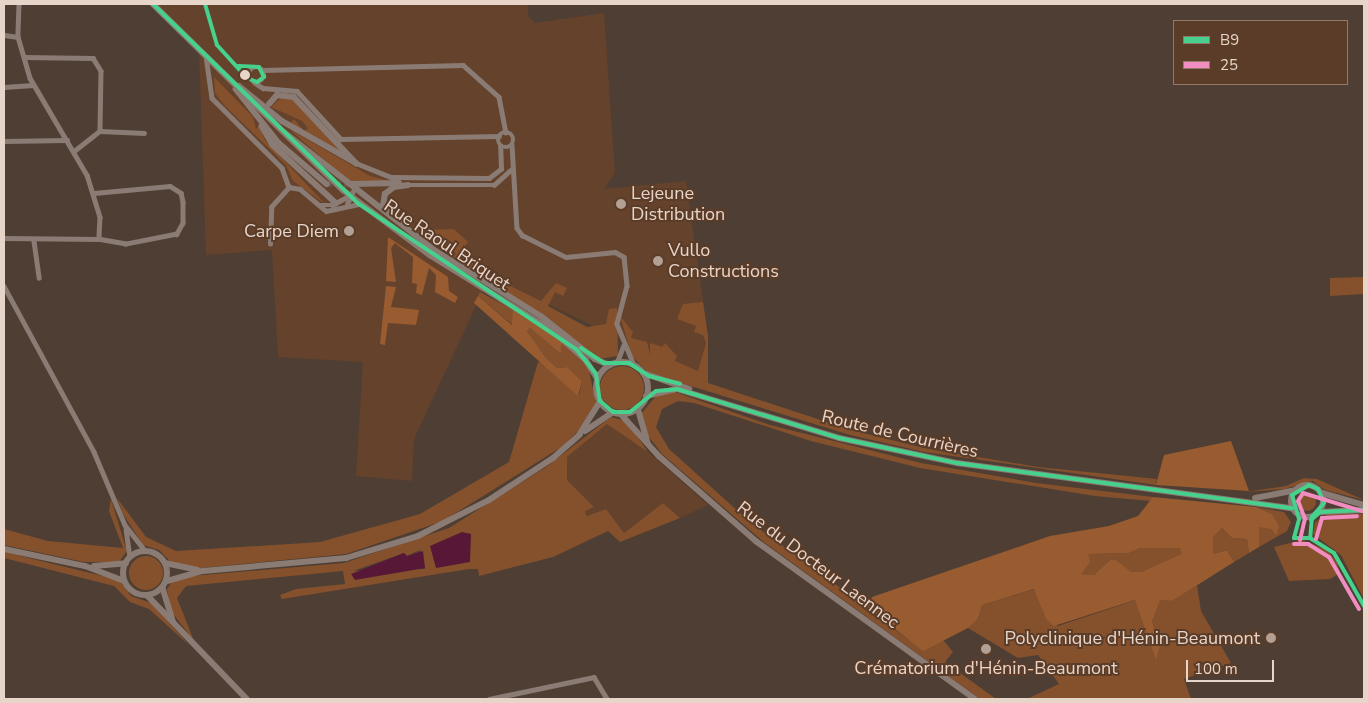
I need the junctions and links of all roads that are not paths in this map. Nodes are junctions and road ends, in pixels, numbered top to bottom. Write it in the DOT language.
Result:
graph roads {
  1 [pos="19,4"];
  2 [pos="153,4"];
  3 [pos="4,35"];
  4 [pos="18,37"];
  5 [pos="206,56"];
  6 [pos="24,57"];
  7 [pos="263,70"];
  8 [pos="254,82"];
  9 [pos="233,83"];
  10 [pos="33,85"];
  11 [pos="4,87"];
  12 [pos="269,104"];
  13 [pos="262,126"];
  14 [pos="100,131"];
  15 [pos="506,132"];
  16 [pos="144,133"];
  17 [pos="498,136"];
  18 [pos="67,140"];
  19 [pos="4,141"];
  20 [pos="512,145"];
  21 [pos="500,146"];
  22 [pos="74,151"];
  23 [pos="356,163"];
  24 [pos="512,168"];
  25 [pos="327,184"];
  26 [pos="408,185"];
  27 [pos="289,187"];
  28 [pos="352,190"];
  29 [pos="94,193"];
  30 [pos="336,203"];
  31 [pos="317,204"];
  32 [pos="347,204"];
  33 [pos="359,204"];
  34 [pos="341,208"];
  35 [pos="396,222"];
  36 [pos="4,238"];
  37 [pos="99,239"];
  38 [pos="34,241"];
  39 [pos="270,244"];
  40 [pos="39,278"];
  41 [pos="5,288"];
  42 [pos="623,345"];
  43 [pos="614,364"];
  44 [pos="634,365"];
  45 [pos="643,372"];
  46 [pos="598,379"];
  47 [pos="698,393"];
  48 [pos="646,396"];
  49 [pos="600,401"];
  50 [pos="638,408"];
  51 [pos="613,412"];
  52 [pos="621,414"];
  53 [pos="579,435"];
  54 [pos="650,447"];
  55 [pos="1296,490"];
  56 [pos="1322,493"];
  57 [pos="1250,499"];
  58 [pos="1364,505"];
  59 [pos="1292,508"];
  60 [pos="1364,510"];
  61 [pos="1320,512"];
  62 [pos="125,525"];
  63 [pos="4,549"];
  64 [pos="145,551"];
  65 [pos="128,560"];
  66 [pos="165,563"];
  67 [pos="85,566"];
  68 [pos="203,571"];
  69 [pos="124,581"];
  70 [pos="165,584"];
  71 [pos="148,596"];
  72 [pos="174,623"];
  73 [pos="247,699"];
  74 [pos="489,699"];
  75 [pos="607,699"];
  76 [pos="975,699"];
  1 -- 4 [label="street"];
  2 -- 5 [label="street, Rue Raoul Briquet"];
  3 -- 4 [label="street"];
  4 -- 6 [label="street"];
  5 -- 9 [label="street, Rue Raoul Briquet"];
  5 -- 27 [label="street"];
  6 -- 10 [label="street"];
  6 -- 14 [label="street"];
  7 -- 8 [label="street"];
  7 -- 8 [label="street"];
  7 -- 15 [label="street"];
  8 -- 17 [label="street"];
  9 -- 23 [label="street"];
  9 -- 25 [label="street"];
  9 -- 28 [label="street, Rue Raoul Briquet"];
  10 -- 11 [label="street"];
  10 -- 18 [label="street"];
  12 -- 23 [label="street"];
  13 -- 30 [label="street"];
  14 -- 16 [label="street"];
  14 -- 22 [label="street"];
  15 -- 17 [label="street"];
  15 -- 20 [label="street"];
  17 -- 21 [label="street"];
  18 -- 19 [label="street"];
  18 -- 22 [label="street"];
  20 -- 21 [label="street"];
  20 -- 24 [label="street"];
  21 -- 23 [label="street"];
  22 -- 29 [label="street"];
  24 -- 26 [label="street"];
  24 -- 42 [label="street"];
  26 -- 28 [label="street"];
  26 -- 35 [label="street"];
  27 -- 31 [label="street"];
  27 -- 39 [label="street"];
  28 -- 30 [label="street"];
  28 -- 32 [label="street"];
  28 -- 33 [label="street, Rue Raoul Briquet"];
  28 -- 35 [label="street, Rue Raoul Briquet"];
  29 -- 37 [label="street"];
  29 -- 37 [label="street"];
  30 -- 31 [label="street"];
  30 -- 34 [label="street"];
  31 -- 34 [label="street"];
  32 -- 33 [label="street"];
  32 -- 34 [label="street"];
  33 -- 46 [label="street, Rue Raoul Briquet"];
  35 -- 43 [label="street, Rue Raoul Briquet"];
  36 -- 38 [label="street"];
  37 -- 38 [label="street"];
  38 -- 40 [label="street"];
  41 -- 62 [label="street"];
  42 -- 43 [label="street"];
  42 -- 44 [label="street"];
  43 -- 44 [label="main road"];
  43 -- 46 [label="main road"];
  44 -- 45 [label="main road"];
  45 -- 47 [label="main road, Route de Courrières"];
  45 -- 48 [label="main road"];
  46 -- 49 [label="main road"];
  47 -- 48 [label="main road, Route de Courrières"];
  47 -- 57 [label="main road, Route de Courrières"];
  48 -- 50 [label="main road"];
  49 -- 51 [label="main road"];
  49 -- 53 [label="main road"];
  50 -- 52 [label="main road"];
  50 -- 54 [label="street"];
  51 -- 52 [label="main road"];
  51 -- 53 [label="main road"];
  52 -- 54 [label="street, Rue du Docteur Laennec"];
  53 -- 68 [label="main road"];
  54 -- 76 [label="street, Rue du Docteur Laennec"];
  55 -- 56 [label="main road"];
  55 -- 57 [label="main road, Route de Courrières"];
  55 -- 59 [label="main road"];
  56 -- 58 [label="main road"];
  56 -- 61 [label="main road"];
  57 -- 59 [label="main road, Route de Courrières"];
  59 -- 61 [label="main road"];
  60 -- 61 [label="main road"];
  62 -- 64 [label="street"];
  62 -- 65 [label="street"];
  63 -- 67 [label="main road"];
  64 -- 65 [label="main road"];
  64 -- 66 [label="main road"];
  65 -- 67 [label="main road"];
  65 -- 69 [label="main road"];
  66 -- 68 [label="main road"];
  66 -- 70 [label="main road"];
  67 -- 69 [label="main road"];
  68 -- 70 [label="main road"];
  69 -- 71 [label="main road"];
  70 -- 71 [label="main road"];
  70 -- 72 [label="street"];
  71 -- 72 [label="street"];
  72 -- 73 [label="street"];
  74 -- 75 [label="street"];
}
